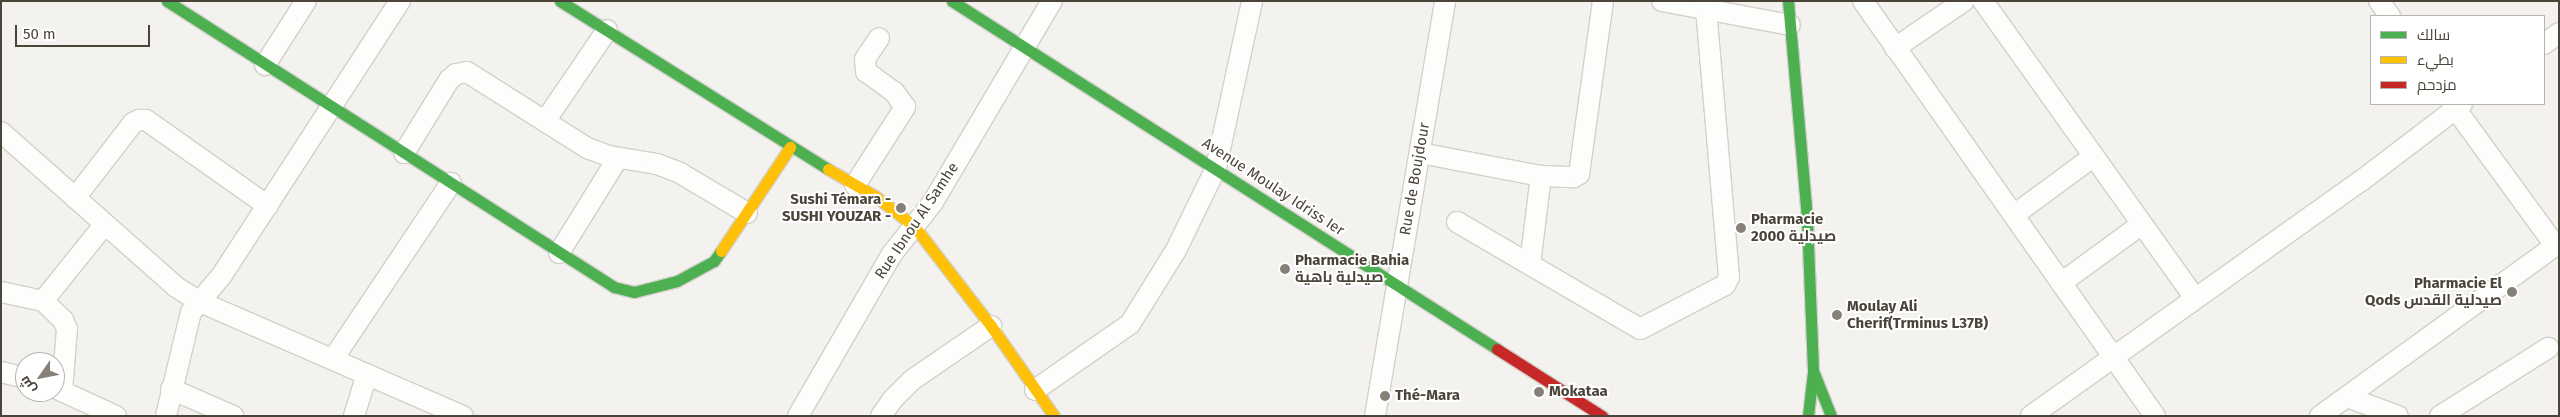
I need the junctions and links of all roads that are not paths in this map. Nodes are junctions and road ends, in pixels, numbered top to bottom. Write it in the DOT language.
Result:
graph roads {
  1 [pos="167,1"];
  2 [pos="306,1"];
  3 [pos="400,1"];
  4 [pos="560,1"];
  5 [pos="952,1"];
  6 [pos="1052,1"];
  7 [pos="1252,1"];
  8 [pos="1445,1"];
  9 [pos="1603,1"];
  10 [pos="1662,1"];
  11 [pos="1788,1"];
  12 [pos="1863,1"];
  13 [pos="1964,1"];
  14 [pos="1983,1"];
  15 [pos="2379,1"];
  16 [pos="1706,8"];
  17 [pos="2389,15"];
  18 [pos="1790,25"];
  19 [pos="607,30"];
  20 [pos="2559,33"];
  21 [pos="879,38"];
  22 [pos="2545,43"];
  23 [pos="1024,47"];
  24 [pos="1895,48"];
  25 [pos="265,65"];
  26 [pos="2456,105"];
  27 [pos="332,109"];
  28 [pos="545,121"];
  29 [pos="1,132"];
  30 [pos="790,147"];
  31 [pos="404,153"];
  32 [pos="1420,153"];
  33 [pos="2094,156"];
  34 [pos="618,158"];
  35 [pos="1216,168"];
  36 [pos="1541,176"];
  37 [pos="451,183"];
  38 [pos="854,185"];
  39 [pos="75,198"];
  40 [pos="268,206"];
  41 [pos="747,213"];
  42 [pos="2014,215"];
  43 [pos="1457,222"];
  44 [pos="2142,224"];
  45 [pos="104,225"];
  46 [pos="914,226"];
  47 [pos="2557,244"];
  48 [pos="559,253"];
  49 [pos="1530,264"];
  50 [pos="2061,283"];
  51 [pos="1397,285"];
  52 [pos="1,292"];
  53 [pos="2195,298"];
  54 [pos="43,301"];
  55 [pos="198,301"];
  56 [pos="991,326"];
  57 [pos="2548,348"];
  58 [pos="64,352"];
  59 [pos="2113,357"];
  60 [pos="333,359"];
  61 [pos="1,372"];
  62 [pos="1813,372"];
  63 [pos="367,374"];
  64 [pos="15,376"];
  65 [pos="172,389"];
  66 [pos="1035,390"];
  67 [pos="65,393"];
  68 [pos="2347,397"];
  69 [pos="1052,415"];
  70 [pos="116,416"];
  71 [pos="166,416"];
  72 [pos="233,416"];
  73 [pos="354,416"];
  74 [pos="462,416"];
  75 [pos="798,416"];
  76 [pos="881,416"];
  77 [pos="1376,416"];
  78 [pos="1602,416"];
  79 [pos="1808,416"];
  80 [pos="1831,416"];
  81 [pos="2031,416"];
  82 [pos="2154,416"];
  83 [pos="2320,416"];
  84 [pos="2398,416"];
  85 [pos="2440,416"];
  1 -- 25 [label="street"];
  2 -- 25 [label="street"];
  3 -- 27 [label="street"];
  4 -- 19 [label="street"];
  5 -- 23 [label="street, Avenue Moulay Idriss Ier"];
  6 -- 23 [label="street, Rue Ibnou Al Samhe"];
  7 -- 35 [label="street"];
  8 -- 32 [label="street, Rue de Boujdour"];
  9 -- 36 [label="street"];
  10 -- 16 [label="street"];
  11 -- 18 [label="street"];
  12 -- 24 [label="street"];
  13 -- 24 [label="street"];
  14 -- 33 [label="street"];
  15 -- 17 [label="street"];
  16 -- 18 [label="street"];
  16 -- 49 [label="street"];
  18 -- 62 [label="street"];
  19 -- 28 [label="street"];
  19 -- 30 [label="street"];
  20 -- 22 [label="street"];
  21 -- 38 [label="street"];
  23 -- 35 [label="street, Avenue Moulay Idriss Ier"];
  23 -- 46 [label="street, Rue Ibnou Al Samhe"];
  24 -- 42 [label="street"];
  25 -- 27 [label="street"];
  26 -- 47 [label="street"];
  26 -- 53 [label="street"];
  27 -- 31 [label="street"];
  27 -- 40 [label="street"];
  28 -- 31 [label="street"];
  28 -- 34 [label="street"];
  29 -- 39 [label="street"];
  30 -- 38 [label="street"];
  30 -- 41 [label="street"];
  31 -- 37 [label="street"];
  32 -- 36 [label="street"];
  32 -- 51 [label="street, Rue de Boujdour"];
  33 -- 42 [label="street"];
  33 -- 44 [label="street"];
  34 -- 41 [label="street"];
  34 -- 48 [label="street"];
  35 -- 51 [label="street, Avenue Moulay Idriss Ier"];
  35 -- 66 [label="street"];
  36 -- 49 [label="street"];
  37 -- 48 [label="street"];
  37 -- 60 [label="street"];
  38 -- 46 [label="street"];
  39 -- 40 [label="street"];
  39 -- 45 [label="street"];
  40 -- 55 [label="street"];
  41 -- 48 [label="street"];
  42 -- 50 [label="street"];
  43 -- 49 [label="street"];
  44 -- 50 [label="street"];
  44 -- 53 [label="street"];
  45 -- 54 [label="street"];
  45 -- 55 [label="street"];
  46 -- 56 [label="street"];
  46 -- 75 [label="street, Rue Ibnou Al Samhe"];
  47 -- 68 [label="street"];
  50 -- 59 [label="street"];
  51 -- 77 [label="street, Rue de Boujdour"];
  51 -- 78 [label="street, Avenue Moulay Idriss Ier"];
  52 -- 54 [label="street"];
  53 -- 59 [label="street"];
  54 -- 58 [label="street"];
  55 -- 60 [label="street"];
  55 -- 65 [label="street"];
  56 -- 66 [label="street"];
  56 -- 76 [label="street"];
  57 -- 85 [label="street"];
  59 -- 81 [label="street"];
  59 -- 82 [label="street"];
  60 -- 63 [label="street"];
  61 -- 64 [label="street"];
  62 -- 79 [label="street"];
  62 -- 80 [label="street"];
  63 -- 73 [label="street"];
  63 -- 74 [label="street"];
  65 -- 71 [label="street"];
  65 -- 72 [label="street"];
  66 -- 69 [label="street"];
  67 -- 70 [label="street"];
  68 -- 83 [label="street"];
  68 -- 84 [label="street"];
}
